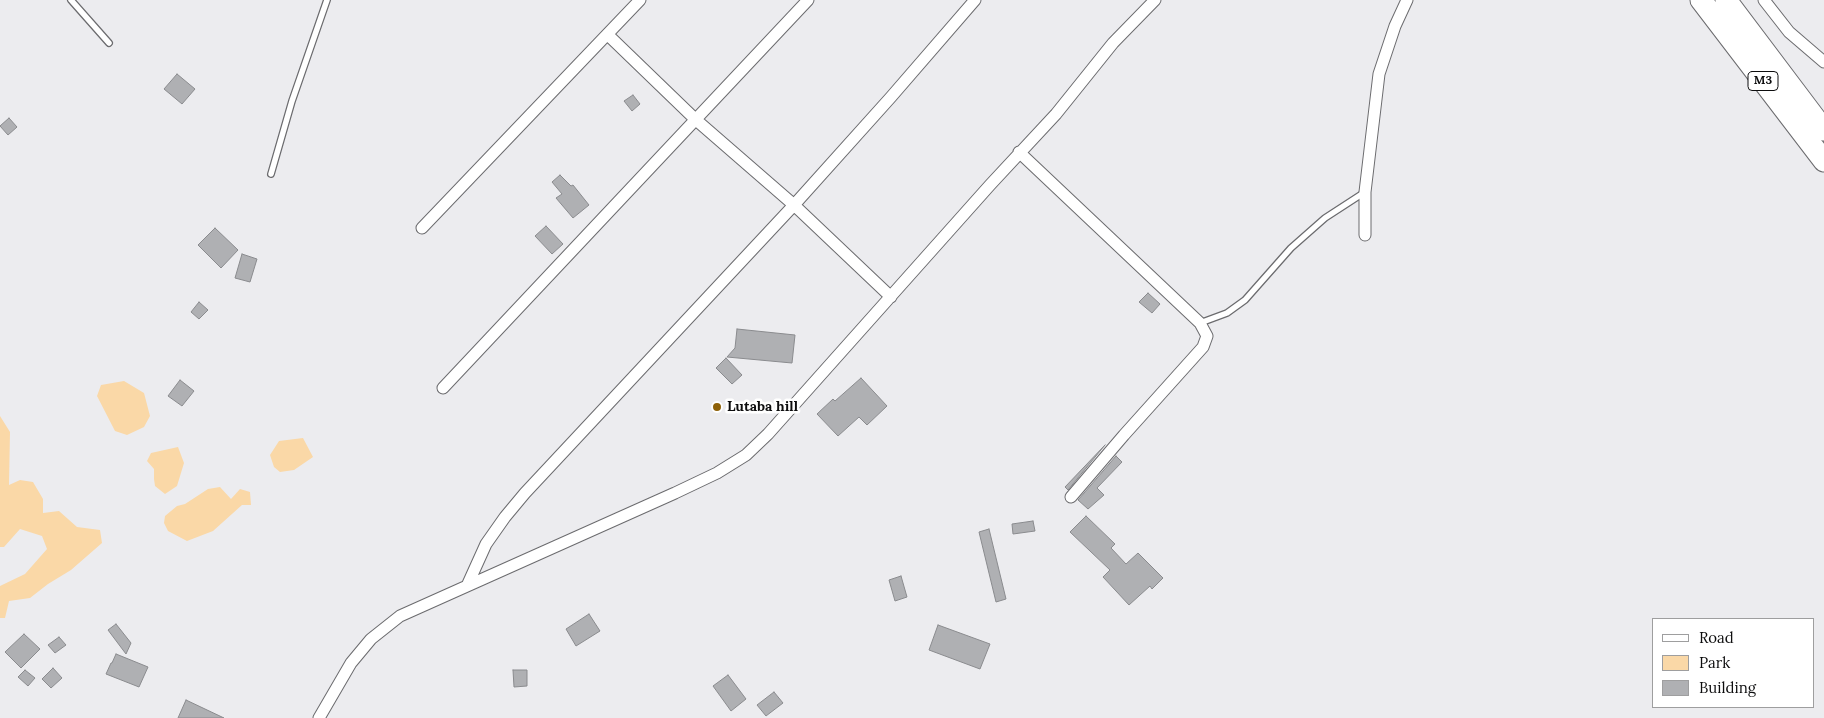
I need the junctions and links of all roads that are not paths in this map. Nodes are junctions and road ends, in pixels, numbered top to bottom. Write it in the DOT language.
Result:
graph roads {
  1 [pos="71,0"];
  2 [pos="327,0"];
  3 [pos="640,0"];
  4 [pos="808,0"];
  5 [pos="975,0"];
  6 [pos="1155,0"];
  7 [pos="1407,0"];
  8 [pos="1701,0"];
  9 [pos="1726,0"];
  10 [pos="1764,0"];
  11 [pos="608,35"];
  12 [pos="109,43"];
  13 [pos="1824,62"];
  14 [pos="695,119"];
  15 [pos="1824,130"];
  16 [pos="1019,152"];
  17 [pos="1824,161"];
  18 [pos="271,174"];
  19 [pos="1365,192"];
  20 [pos="794,205"];
  21 [pos="422,228"];
  22 [pos="1365,235"];
  23 [pos="891,297"];
  24 [pos="1200,323"];
  25 [pos="443,388"];
  26 [pos="1071,497"];
  27 [pos="467,586"];
  28 [pos="319,718"];
  1 -- 12 [label="lane"];
  2 -- 18 [label="lane"];
  3 -- 11 [label="street"];
  4 -- 14 [label="street"];
  5 -- 20 [label="street"];
  6 -- 16 [label="street"];
  7 -- 19 [label="street"];
  8 -- 17 [label="highway, M3"];
  9 -- 15 [label="highway, M3"];
  10 -- 13 [label="street"];
  11 -- 14 [label="street"];
  11 -- 21 [label="street"];
  14 -- 20 [label="street"];
  14 -- 25 [label="street"];
  16 -- 23 [label="street"];
  16 -- 24 [label="street"];
  19 -- 22 [label="street"];
  19 -- 24 [label="lane"];
  20 -- 23 [label="street"];
  20 -- 27 [label="street"];
  23 -- 27 [label="street"];
  24 -- 26 [label="street"];
  27 -- 28 [label="street"];
}
